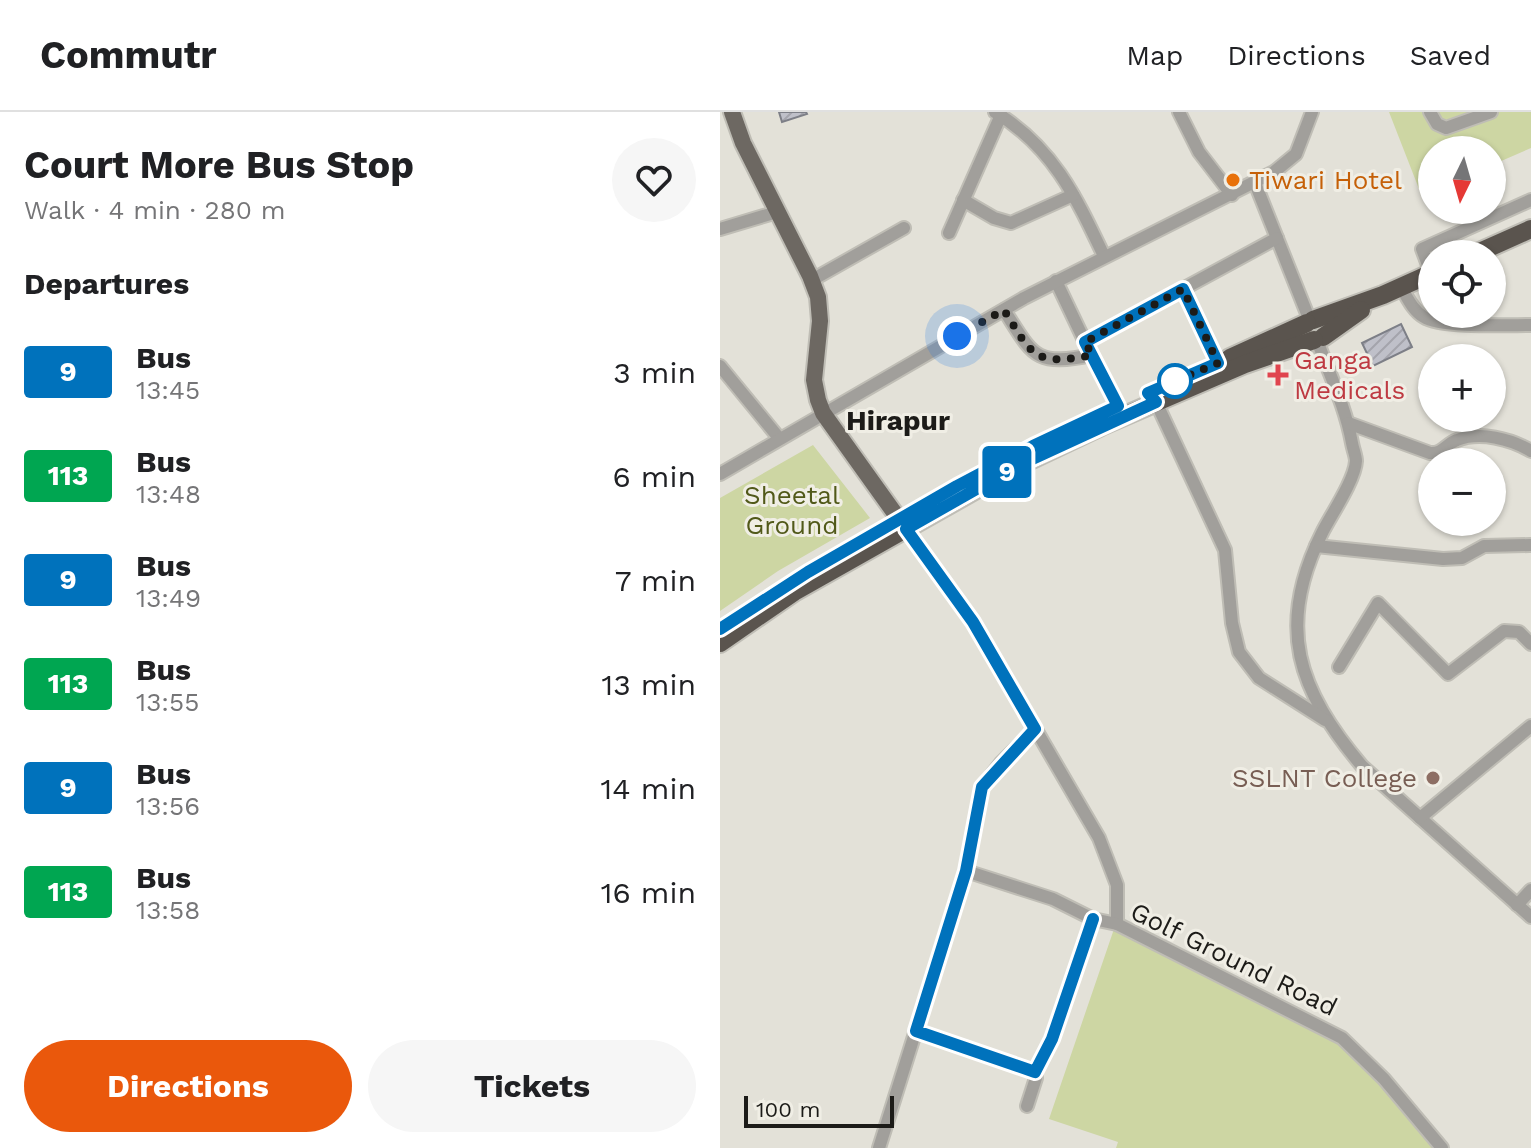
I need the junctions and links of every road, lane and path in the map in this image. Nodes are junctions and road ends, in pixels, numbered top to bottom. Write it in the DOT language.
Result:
graph roads {
  1 [pos="732,112"];
  2 [pos="1179,112"];
  3 [pos="1312,112"];
  4 [pos="1430,112"];
  5 [pos="1491,112"];
  6 [pos="998,114"];
  7 [pos="1255,183"];
  8 [pos="1073,195"];
  9 [pos="1232,195"];
  10 [pos="963,200"];
  11 [pos="1531,200"];
  12 [pos="777,212"];
  13 [pos="904,228"];
  14 [pos="720,229"];
  15 [pos="1531,229"];
  16 [pos="949,233"];
  17 [pos="1277,238"];
  18 [pos="1442,240"];
  19 [pos="1506,240"];
  20 [pos="1104,256"];
  21 [pos="1418,279"];
  22 [pos="812,280"];
  23 [pos="1056,281"];
  24 [pos="1401,287"];
  25 [pos="1183,289"];
  26 [pos="1004,310"];
  27 [pos="1531,325"];
  28 [pos="1314,330"];
  29 [pos="1085,342"];
  30 [pos="1092,355"];
  31 [pos="1218,363"];
  32 [pos="720,366"];
  33 [pos="1152,398"];
  34 [pos="1118,406"];
  35 [pos="823,413"];
  36 [pos="1348,423"];
  37 [pos="779,438"];
  38 [pos="1531,451"];
  39 [pos="720,474"];
  40 [pos="903,524"];
  41 [pos="1530,545"];
  42 [pos="1316,546"];
  43 [pos="720,629"];
  44 [pos="720,643"];
  45 [pos="1531,644"];
  46 [pos="1339,667"];
  47 [pos="1331,724"];
  48 [pos="1531,726"];
  49 [pos="1035,729"];
  50 [pos="1420,818"];
  51 [pos="966,871"];
  52 [pos="1531,890"];
  53 [pos="1517,905"];
  54 [pos="1531,917"];
  55 [pos="1093,919"];
  56 [pos="1117,924"];
  57 [pos="916,1031"];
  58 [pos="1035,1072"];
  59 [pos="1027,1106"];
  60 [pos="879,1148"];
  61 [pos="1442,1148"];
  1 -- 12 [label="main road"];
  2 -- 9 [label="street"];
  3 -- 7 [label="street"];
  4 -- 5 [label="street"];
  6 -- 8 [label="street"];
  6 -- 10 [label="street"];
  7 -- 9 [label="street"];
  7 -- 17 [label="street"];
  8 -- 10 [label="street"];
  8 -- 20 [label="street"];
  9 -- 20 [label="street"];
  10 -- 16 [label="street"];
  11 -- 18 [label="street"];
  12 -- 14 [label="street"];
  12 -- 22 [label="main road"];
  13 -- 22 [label="street"];
  15 -- 19 [label="highway"];
  17 -- 25 [label="street"];
  17 -- 28 [label="street"];
  20 -- 23 [label="street"];
  21 -- 24 [label="highway"];
  22 -- 35 [label="main road"];
  23 -- 26 [label="street"];
  23 -- 29 [label="street"];
  24 -- 27 [label="street"];
  24 -- 28 [label="highway"];
  25 -- 29 [label="street"];
  25 -- 31 [label="street"];
  26 -- 30 [label="street"];
  26 -- 35 [label="street"];
  28 -- 31 [label="highway"];
  28 -- 33 [label="highway"];
  28 -- 36 [label="street"];
  29 -- 30 [label="street"];
  30 -- 34 [label="street"];
  31 -- 33 [label="highway"];
  32 -- 37 [label="street"];
  33 -- 34 [label="highway"];
  33 -- 40 [label="highway"];
  33 -- 47 [label="street"];
  34 -- 40 [label="highway"];
  35 -- 37 [label="street"];
  35 -- 40 [label="main road"];
  36 -- 38 [label="street"];
  36 -- 42 [label="street"];
  37 -- 39 [label="street"];
  40 -- 43 [label="highway"];
  40 -- 44 [label="highway"];
  40 -- 49 [label="street"];
  41 -- 42 [label="street"];
  42 -- 47 [label="street"];
  45 -- 46 [label="street"];
  47 -- 50 [label="street"];
  48 -- 50 [label="street"];
  49 -- 51 [label="street"];
  49 -- 56 [label="street"];
  50 -- 53 [label="street"];
  51 -- 55 [label="street, Golf Ground Road"];
  51 -- 57 [label="street"];
  52 -- 53 [label="street"];
  53 -- 54 [label="street"];
  55 -- 56 [label="street, Golf Ground Road"];
  55 -- 58 [label="street"];
  56 -- 61 [label="street, Golf Ground Road"];
  57 -- 58 [label="street"];
  57 -- 60 [label="street"];
  58 -- 59 [label="street"];
}
